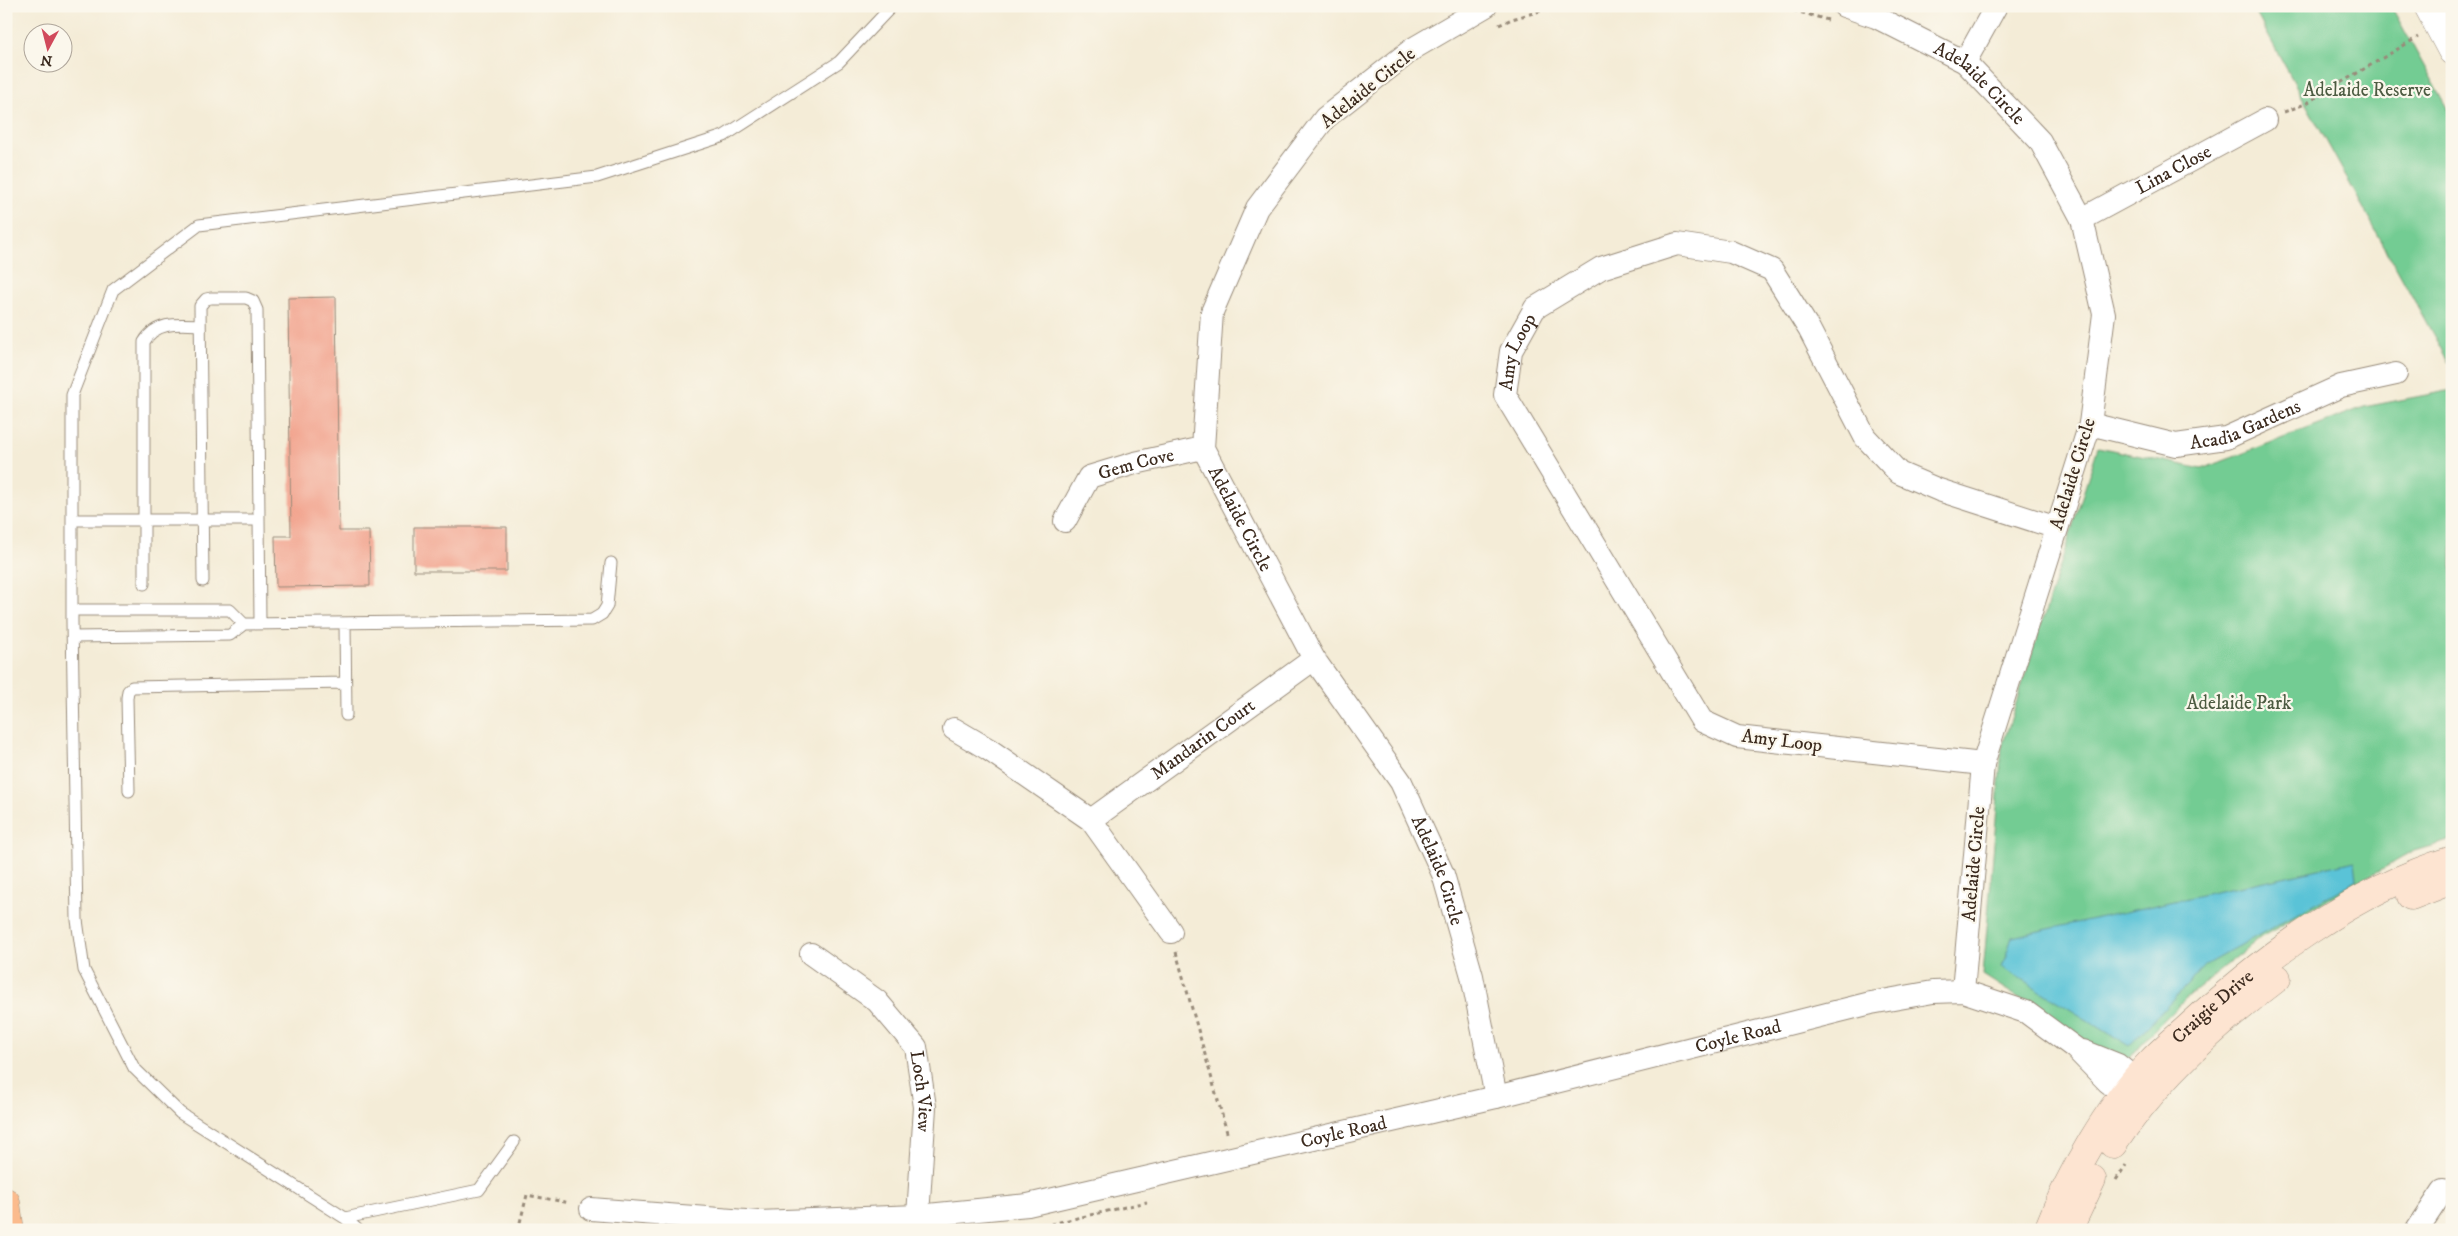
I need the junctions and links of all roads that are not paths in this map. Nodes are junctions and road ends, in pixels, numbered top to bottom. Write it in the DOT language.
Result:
graph roads {
  1 [pos="892,6"];
  2 [pos="1486,6"];
  3 [pos="1996,6"];
  4 [pos="1837,14"];
  5 [pos="2432,15"];
  6 [pos="2452,51"];
  7 [pos="1965,62"];
  8 [pos="2265,120"];
  9 [pos="2082,220"];
  10 [pos="200,325"];
  11 [pos="2396,374"];
  12 [pos="2090,424"];
  13 [pos="1203,448"];
  14 [pos="72,520"];
  15 [pos="144,520"];
  16 [pos="202,520"];
  17 [pos="259,520"];
  18 [pos="1065,521"];
  19 [pos="2057,528"];
  20 [pos="610,563"];
  21 [pos="203,581"];
  22 [pos="144,584"];
  23 [pos="72,610"];
  24 [pos="260,623"];
  25 [pos="345,623"];
  26 [pos="244,624"];
  27 [pos="73,638"];
  28 [pos="1314,660"];
  29 [pos="345,682"];
  30 [pos="346,715"];
  31 [pos="954,729"];
  32 [pos="1983,764"];
  33 [pos="129,791"];
  34 [pos="1091,820"];
  35 [pos="2452,860"];
  36 [pos="2452,880"];
  37 [pos="1171,932"];
  38 [pos="812,954"];
  39 [pos="1963,991"];
  40 [pos="2138,1092"];
  41 [pos="1496,1097"];
  42 [pos="514,1142"];
  43 [pos="2442,1191"];
  44 [pos="6,1202"];
  45 [pos="592,1209"];
  46 [pos="918,1216"];
  47 [pos="345,1218"];
  48 [pos="757,1226"];
  49 [pos="10,1230"];
  50 [pos="358,1230"];
  51 [pos="2048,1230"];
  52 [pos="2068,1230"];
  53 [pos="2417,1230"];
  1 -- 14 [label="lane"];
  2 -- 13 [label="street, Adelaide Circle"];
  3 -- 7 [label="street"];
  4 -- 7 [label="street, Adelaide Circle"];
  5 -- 6 [label="street"];
  7 -- 9 [label="street, Adelaide Circle"];
  8 -- 9 [label="street, Lina Close"];
  9 -- 12 [label="street, Adelaide Circle"];
  10 -- 15 [label="lane"];
  10 -- 16 [label="lane"];
  10 -- 17 [label="lane"];
  11 -- 12 [label="street, Acadia Gardens"];
  12 -- 19 [label="street, Adelaide Circle"];
  13 -- 18 [label="street, Gem Cove"];
  13 -- 28 [label="street, Adelaide Circle"];
  14 -- 15 [label="lane"];
  14 -- 23 [label="lane"];
  15 -- 16 [label="lane"];
  15 -- 22 [label="lane"];
  16 -- 17 [label="lane"];
  16 -- 21 [label="lane"];
  17 -- 24 [label="lane"];
  19 -- 32 [label="street, Adelaide Circle"];
  19 -- 32 [label="street, Amy Loop"];
  20 -- 25 [label="lane"];
  23 -- 26 [label="lane"];
  23 -- 27 [label="lane"];
  24 -- 25 [label="lane"];
  24 -- 26 [label="lane"];
  25 -- 29 [label="lane"];
  26 -- 27 [label="lane"];
  27 -- 47 [label="lane"];
  28 -- 34 [label="street, Mandarin Court"];
  28 -- 41 [label="street, Adelaide Circle"];
  29 -- 30 [label="lane"];
  29 -- 33 [label="lane"];
  31 -- 34 [label="street"];
  32 -- 39 [label="street, Adelaide Circle"];
  34 -- 37 [label="street"];
  35 -- 40 [label="main road, Craigie Drive"];
  36 -- 40 [label="main road, Craigie Drive"];
  38 -- 46 [label="street, Loch View"];
  39 -- 40 [label="street, Coyle Road"];
  39 -- 41 [label="street, Coyle Road"];
  40 -- 51 [label="main road, Craigie Drive"];
  40 -- 52 [label="main road, Craigie Drive"];
  41 -- 46 [label="street, Coyle Road"];
  42 -- 47 [label="lane"];
  43 -- 53 [label="street"];
  44 -- 49 [label="highway"];
  45 -- 48 [label="street, Coyle Road"];
  46 -- 48 [label="street, Coyle Road"];
  47 -- 50 [label="lane"];
}
